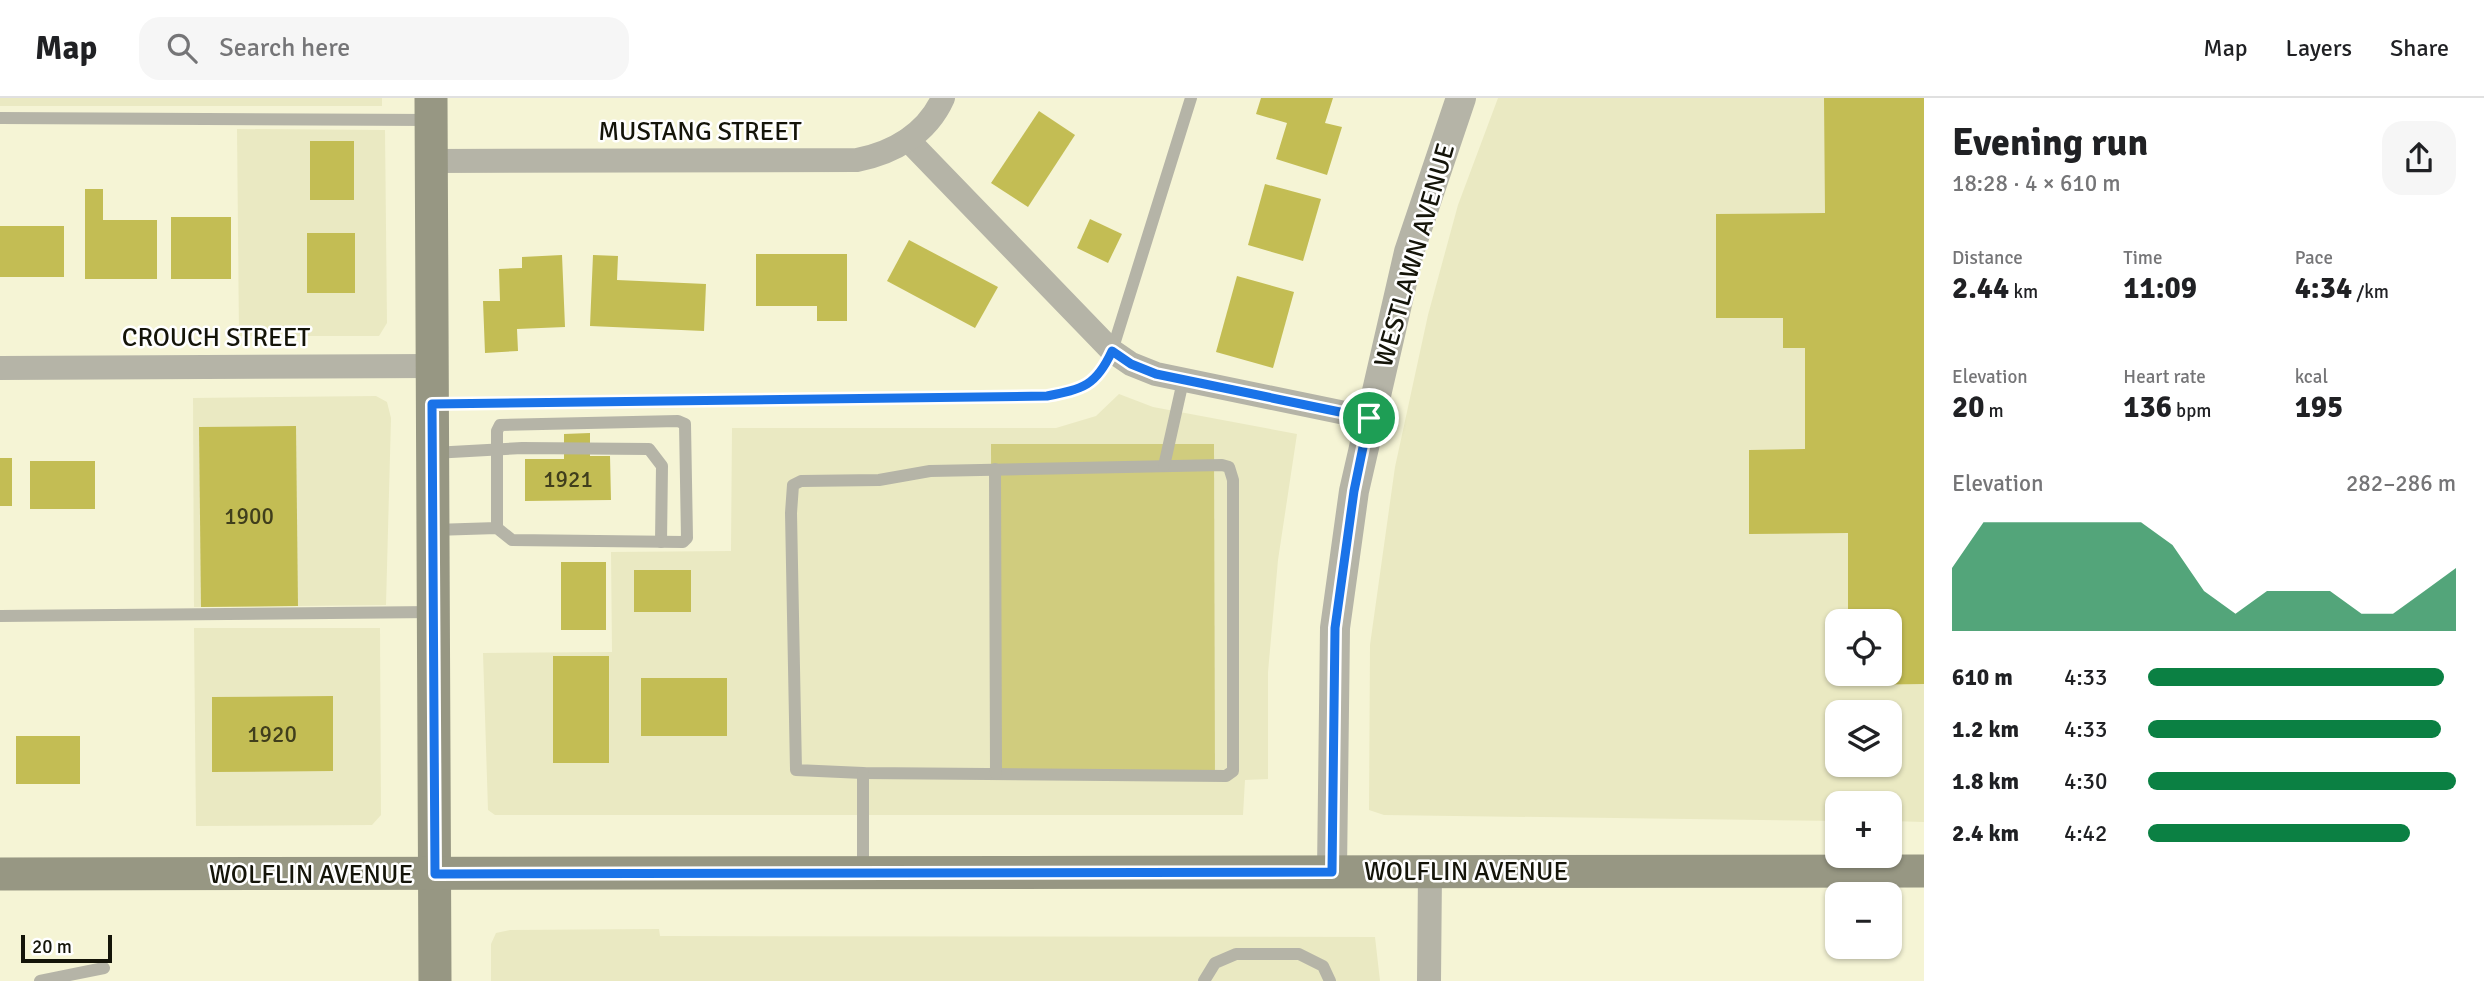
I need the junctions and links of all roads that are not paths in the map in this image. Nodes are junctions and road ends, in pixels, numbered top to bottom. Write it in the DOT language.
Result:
graph roads {
  1 [pos="943,98"];
  2 [pos="1191,98"];
  3 [pos="1461,98"];
  4 [pos="431,109"];
  5 [pos="0,118"];
  6 [pos="908,140"];
  7 [pos="432,161"];
  8 [pos="1112,351"];
  9 [pos="432,366"];
  10 [pos="0,368"];
  11 [pos="1183,381"];
  12 [pos="432,404"];
  13 [pos="1369,418"];
  14 [pos="497,452"];
  15 [pos="433,453"];
  16 [pos="1164,466"];
  17 [pos="995,469"];
  18 [pos="497,528"];
  19 [pos="433,530"];
  20 [pos="661,542"];
  21 [pos="433,612"];
  22 [pos="0,616"];
  23 [pos="863,773"];
  24 [pos="996,773"];
  25 [pos="863,872"];
  26 [pos="1332,872"];
  27 [pos="1430,872"];
  28 [pos="1924,872"];
  29 [pos="0,874"];
  30 [pos="435,874"];
  31 [pos="104,968"];
  32 [pos="40,981"];
  33 [pos="435,981"];
  34 [pos="1204,981"];
  35 [pos="1330,981"];
  36 [pos="1429,981"];
  1 -- 6 [label="street, MUSTANG STREET"];
  2 -- 8 [label="lane"];
  3 -- 13 [label="street, WESTLAWN AVENUE"];
  4 -- 5 [label="lane"];
  4 -- 7 [label="main road"];
  6 -- 7 [label="street, MUSTANG STREET"];
  6 -- 8 [label="street"];
  7 -- 9 [label="main road"];
  8 -- 11 [label="street"];
  8 -- 12 [label="lane"];
  9 -- 10 [label="street, CROUCH STREET"];
  9 -- 12 [label="main road"];
  11 -- 13 [label="street"];
  11 -- 16 [label="lane"];
  12 -- 15 [label="main road"];
  13 -- 26 [label="street, WESTLAWN AVENUE"];
  14 -- 15 [label="lane"];
  14 -- 18 [label="lane"];
  14 -- 20 [label="lane"];
  14 -- 20 [label="lane"];
  15 -- 19 [label="main road"];
  16 -- 17 [label="lane"];
  16 -- 24 [label="lane"];
  17 -- 23 [label="lane"];
  17 -- 24 [label="lane"];
  18 -- 19 [label="lane"];
  18 -- 20 [label="lane"];
  19 -- 21 [label="main road"];
  21 -- 22 [label="lane"];
  21 -- 30 [label="main road"];
  23 -- 24 [label="lane"];
  23 -- 25 [label="lane"];
  25 -- 26 [label="main road, WOLFLIN AVENUE"];
  25 -- 30 [label="main road, WOLFLIN AVENUE"];
  26 -- 27 [label="main road, WOLFLIN AVENUE"];
  27 -- 28 [label="main road, WOLFLIN AVENUE"];
  27 -- 36 [label="street"];
  29 -- 30 [label="main road, WOLFLIN AVENUE"];
  30 -- 33 [label="main road"];
  31 -- 32 [label="lane"];
  34 -- 35 [label="lane"];
}
